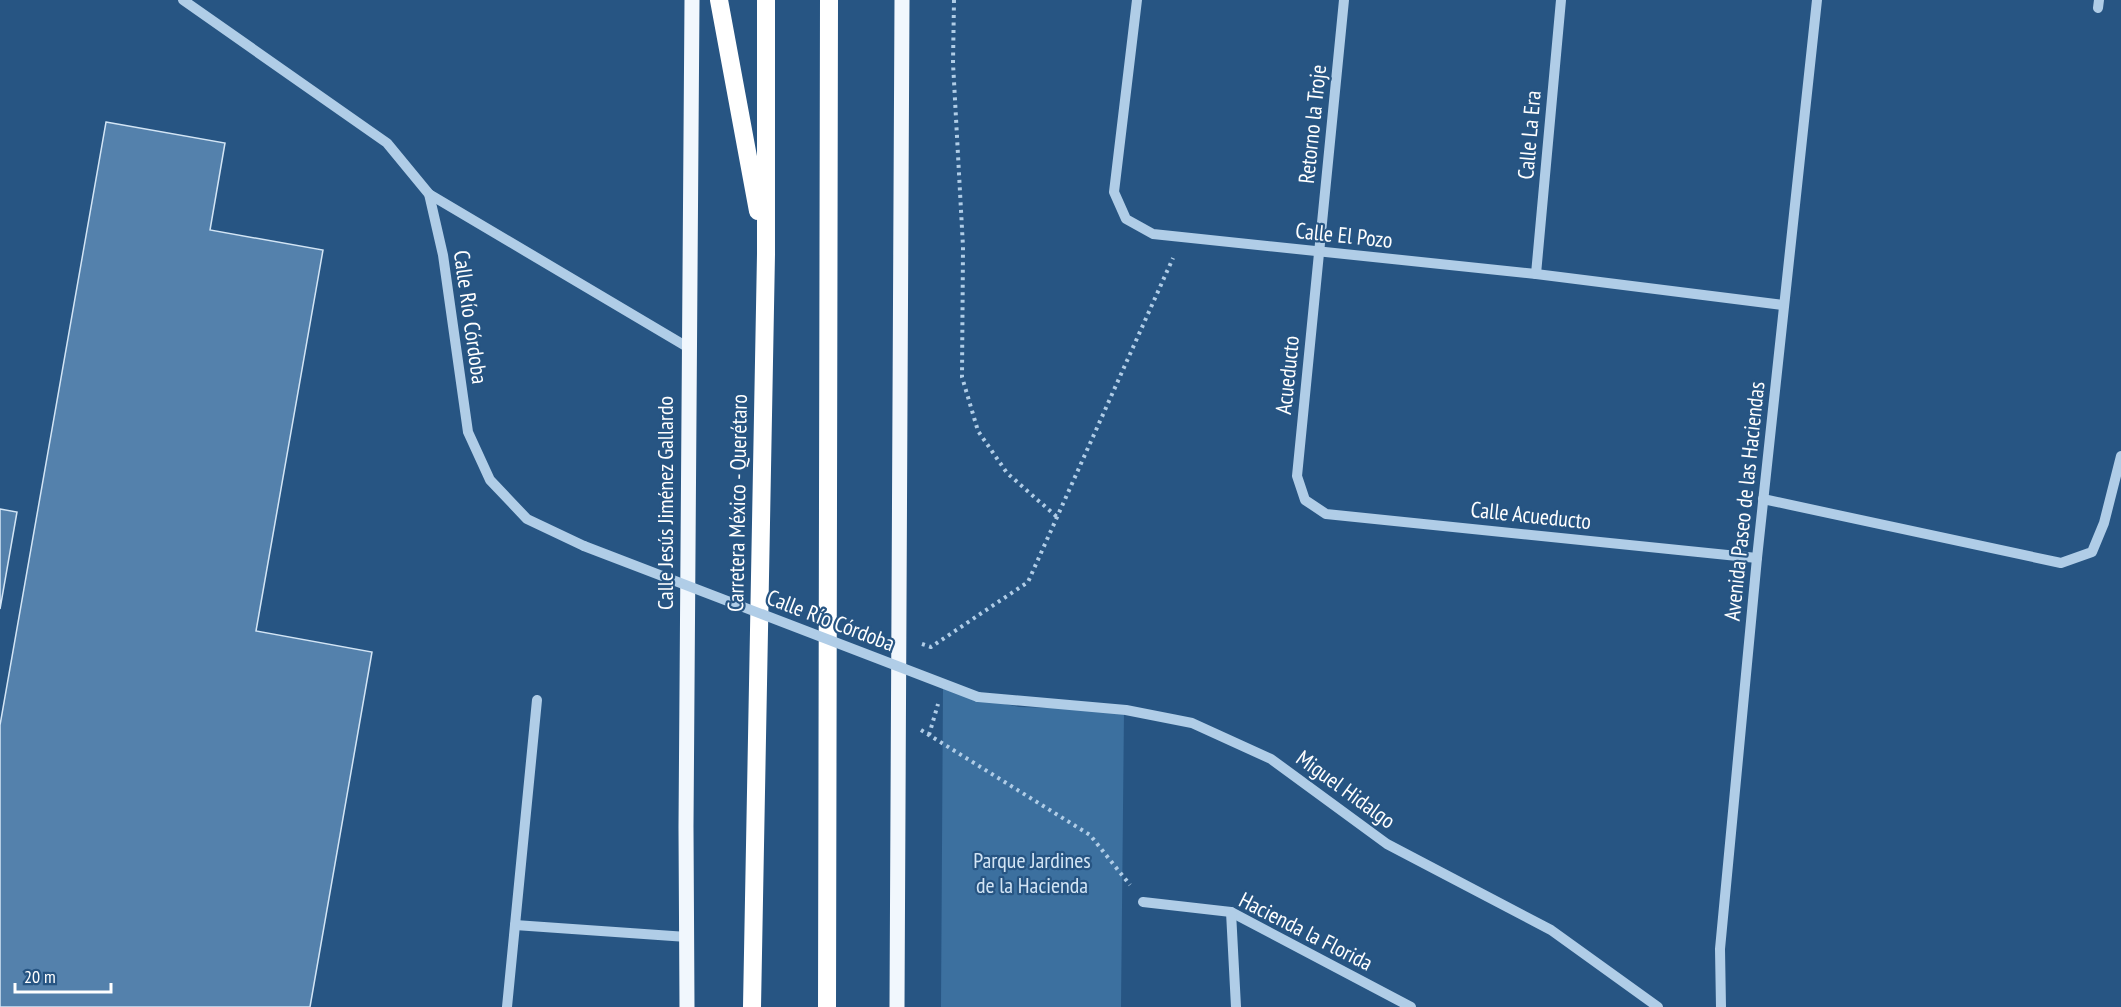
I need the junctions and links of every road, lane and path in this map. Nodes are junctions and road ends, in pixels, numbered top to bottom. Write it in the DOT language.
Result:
graph roads {
  1 [pos="183,0"];
  2 [pos="692,0"];
  3 [pos="719,0"];
  4 [pos="766,0"];
  5 [pos="829,0"];
  6 [pos="902,0"];
  7 [pos="954,0"];
  8 [pos="1137,0"];
  9 [pos="1344,0"];
  10 [pos="1561,0"];
  11 [pos="1817,0"];
  12 [pos="429,194"];
  13 [pos="1182,237"];
  14 [pos="1319,252"];
  15 [pos="766,254"];
  16 [pos="1536,274"];
  17 [pos="1784,305"];
  18 [pos="688,348"];
  19 [pos="2121,456"];
  20 [pos="1764,499"];
  21 [pos="1305,500"];
  22 [pos="1057,517"];
  23 [pos="1757,558"];
  24 [pos="900,634"];
  25 [pos="944,684"];
  26 [pos="978,697"];
  27 [pos="537,700"];
  28 [pos="899,716"];
  29 [pos="929,735"];
  30 [pos="1143,902"];
  31 [pos="1231,912"];
  32 [pos="515,925"];
  33 [pos="687,937"];
  34 [pos="507,1007"];
  35 [pos="687,1007"];
  36 [pos="752,1007"];
  37 [pos="827,1007"];
  38 [pos="897,1007"];
  39 [pos="1236,1007"];
  40 [pos="1411,1007"];
  41 [pos="1658,1007"];
  42 [pos="1721,1007"];
  1 -- 12 [label="street, Calle Río Córdoba"];
  2 -- 18 [label="main road, Calle Jesús Jiménez Gallardo"];
  3 -- 15 [label="highway"];
  4 -- 15 [label="highway, Carretera México - Querétaro"];
  5 -- 37 [label="highway"];
  6 -- 24 [label="main road"];
  7 -- 22 [label="path"];
  8 -- 13 [label="street, Calle El Pozo"];
  9 -- 14 [label="street, Retorno la Troje"];
  10 -- 16 [label="street, Calle La Era"];
  11 -- 17 [label="street, Avenida Paseo de las Haciendas"];
  12 -- 18 [label="street, Calle Río Córdoba"];
  12 -- 25 [label="street, Calle Río Córdoba, bridge"];
  13 -- 14 [label="street, Calle El Pozo"];
  13 -- 22 [label="path"];
  14 -- 16 [label="street, Calle El Pozo"];
  14 -- 21 [label="street, Acueducto"];
  15 -- 36 [label="highway, Carretera México - Querétaro"];
  16 -- 17 [label="street, Calle El Pozo"];
  17 -- 20 [label="street, Avenida Paseo de las Haciendas"];
  18 -- 33 [label="main road, Calle Jesús Jiménez Gallardo"];
  19 -- 20 [label="street"];
  20 -- 23 [label="street, Avenida Paseo de las Haciendas"];
  21 -- 23 [label="street, Calle Acueducto"];
  22 -- 24 [label="path"];
  23 -- 42 [label="street, Avenida Paseo de las Haciendas"];
  24 -- 28 [label="main road"];
  25 -- 26 [label="street, Calle Río Córdoba, bridge"];
  25 -- 29 [label="path"];
  26 -- 41 [label="street, Miguel Hidalgo"];
  27 -- 32 [label="street"];
  28 -- 29 [label="path"];
  28 -- 38 [label="main road"];
  29 -- 30 [label="path"];
  30 -- 31 [label="street, Hacienda la Florida"];
  31 -- 39 [label="street"];
  31 -- 40 [label="street, Hacienda la Florida"];
  32 -- 33 [label="street"];
  32 -- 34 [label="street"];
  33 -- 35 [label="main road, Calle Jesús Jiménez Gallardo"];
}
